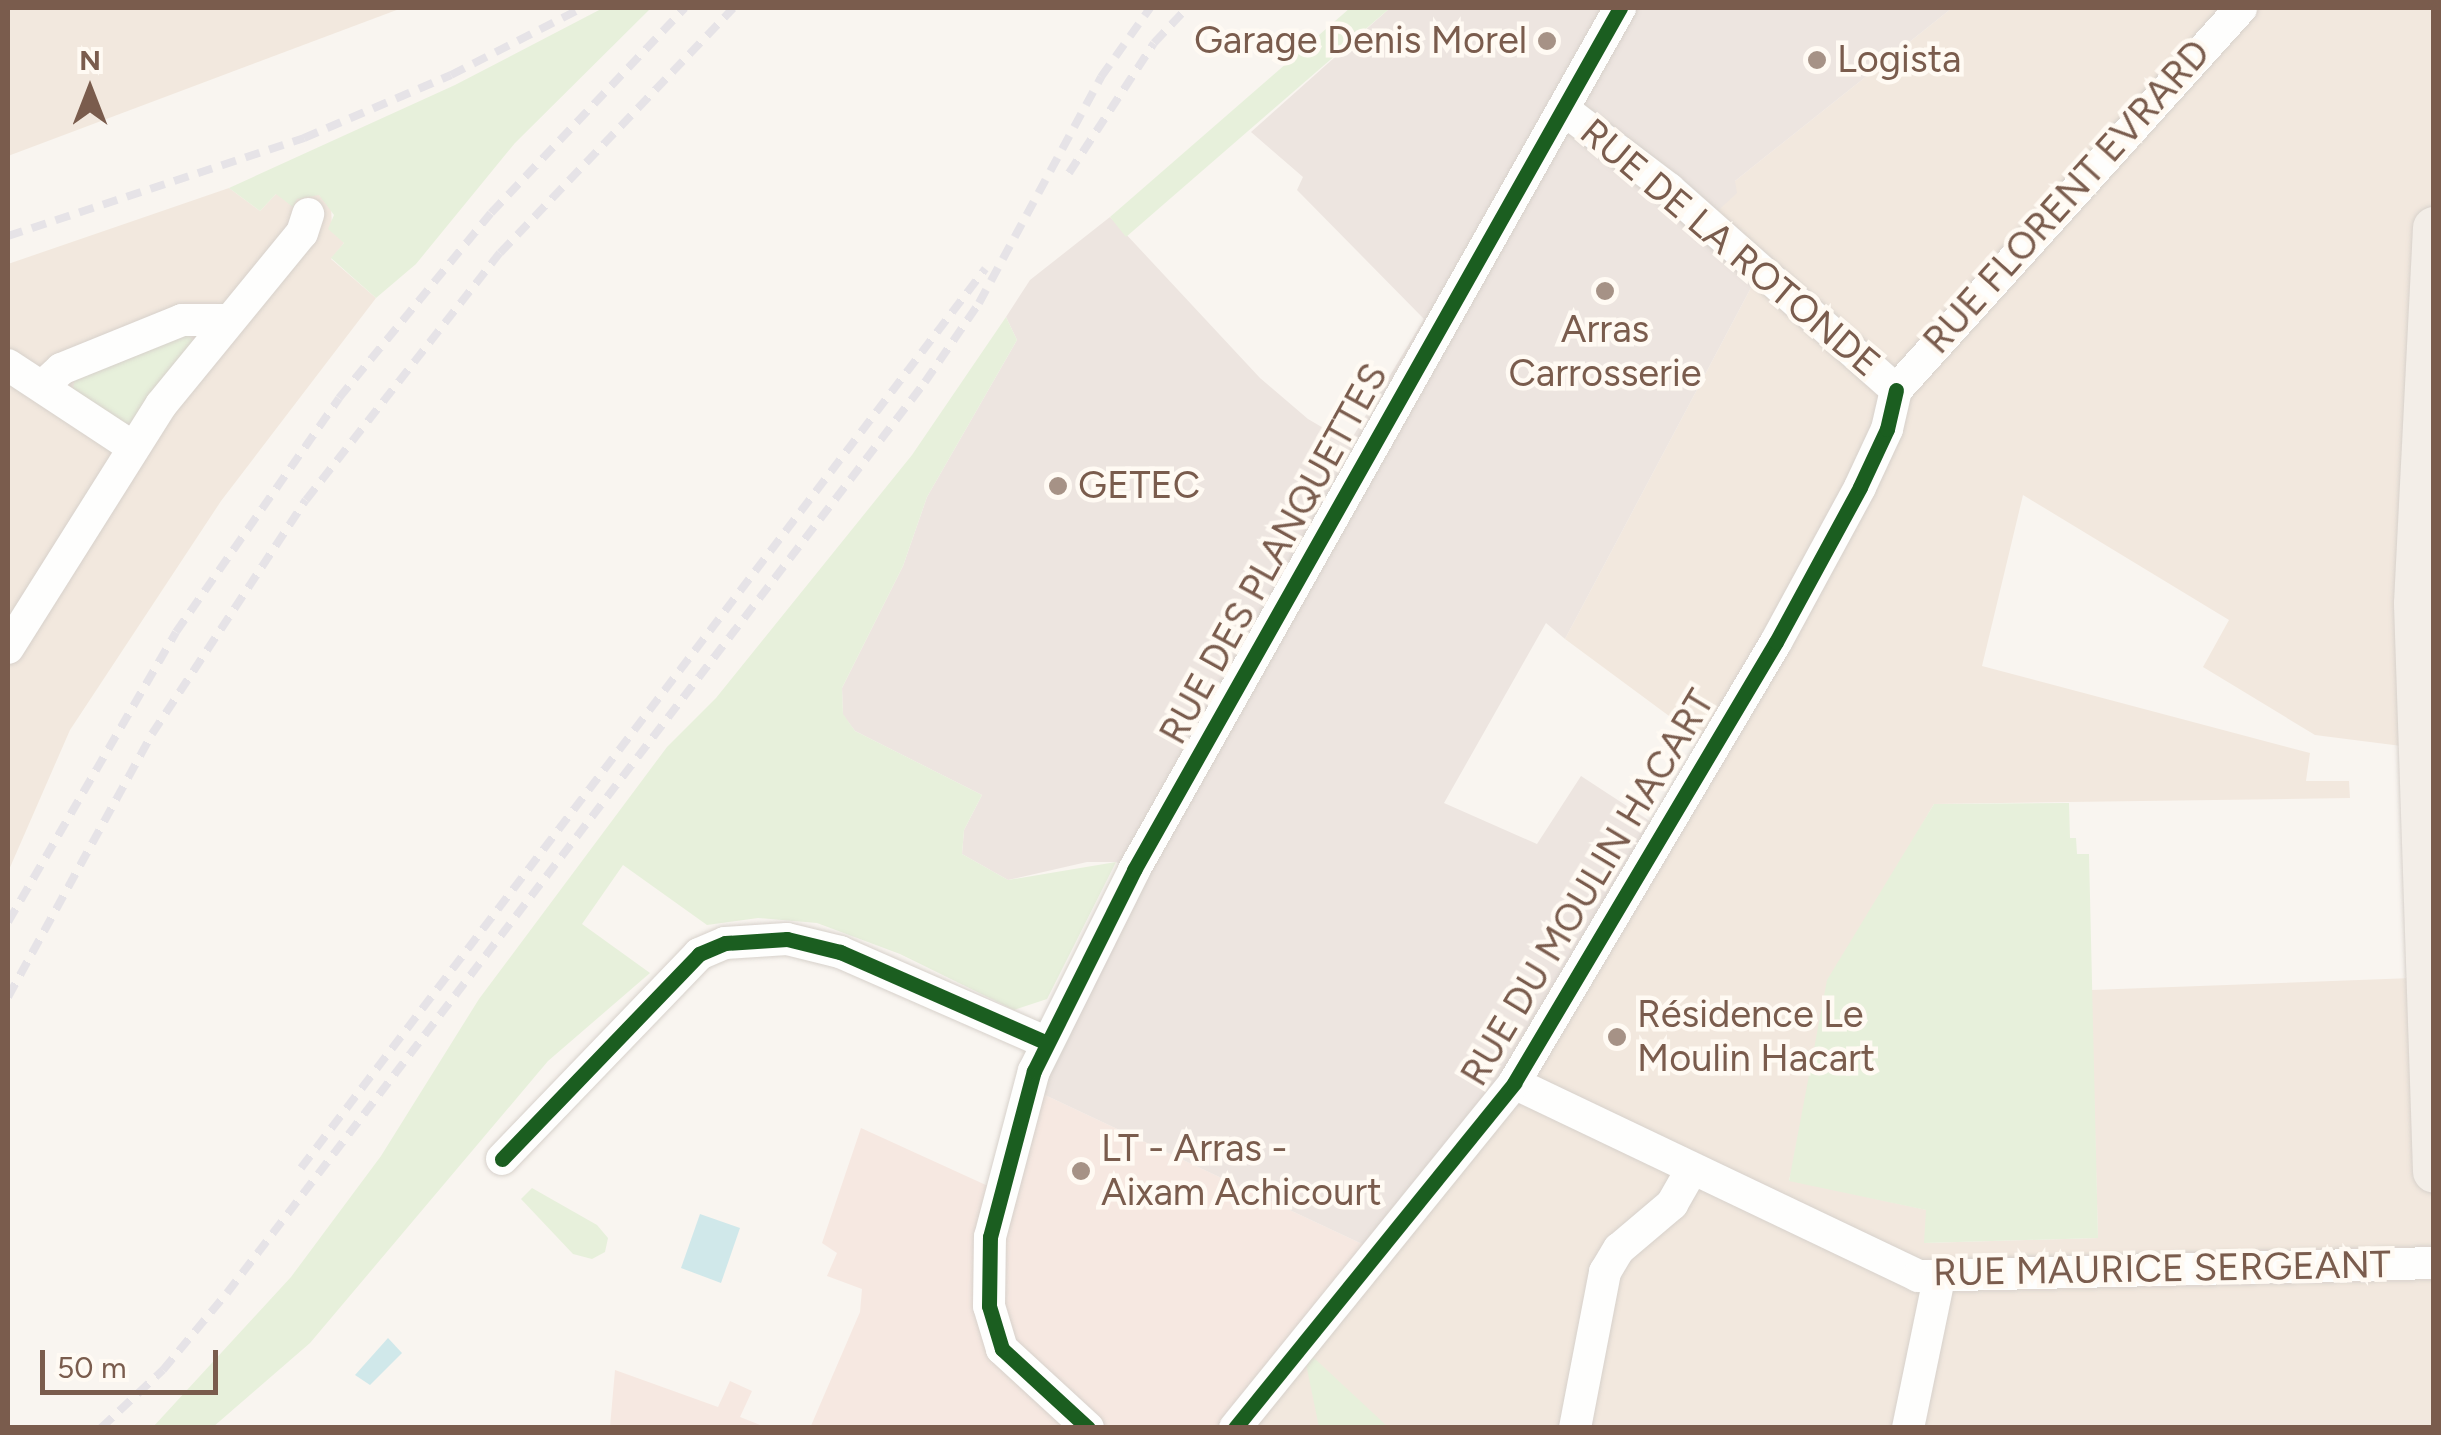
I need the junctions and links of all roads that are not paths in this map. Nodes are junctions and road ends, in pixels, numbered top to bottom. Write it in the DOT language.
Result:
graph roads {
  1 [pos="1620,8"];
  2 [pos="2240,8"];
  3 [pos="1563,109"];
  4 [pos="308,214"];
  5 [pos="2434,228"];
  6 [pos="228,320"];
  7 [pos="8,364"];
  8 [pos="44,386"];
  9 [pos="1896,390"];
  10 [pos="133,447"];
  11 [pos="8,648"];
  12 [pos="2424,658"];
  13 [pos="1045,1042"];
  14 [pos="1514,1083"];
  15 [pos="502,1159"];
  16 [pos="1692,1169"];
  17 [pos="2434,1172"];
  18 [pos="2434,1263"];
  19 [pos="1939,1278"];
  20 [pos="1088,1428"];
  21 [pos="1235,1428"];
  22 [pos="1575,1428"];
  23 [pos="1908,1428"];
  1 -- 3 [label="street, RUE DES PLANQUETTES"];
  2 -- 9 [label="street, RUE FLORENT EVRARD"];
  3 -- 9 [label="street, RUE DE LA ROTONDE"];
  3 -- 13 [label="street, RUE DES PLANQUETTES"];
  4 -- 6 [label="street"];
  5 -- 12 [label="main road"];
  6 -- 8 [label="street"];
  6 -- 10 [label="street"];
  7 -- 8 [label="street"];
  8 -- 10 [label="street"];
  9 -- 14 [label="street, RUE DU MOULIN HACART"];
  10 -- 11 [label="street"];
  12 -- 17 [label="main road"];
  13 -- 15 [label="street"];
  13 -- 20 [label="street, RUE DES PLANQUETTES"];
  14 -- 16 [label="street, RUE MAURICE SERGEANT"];
  14 -- 21 [label="street, RUE DU MOULIN HACART"];
  16 -- 19 [label="street, RUE MAURICE SERGEANT"];
  16 -- 22 [label="street"];
  18 -- 19 [label="street, RUE MAURICE SERGEANT"];
  19 -- 23 [label="street"];
}
